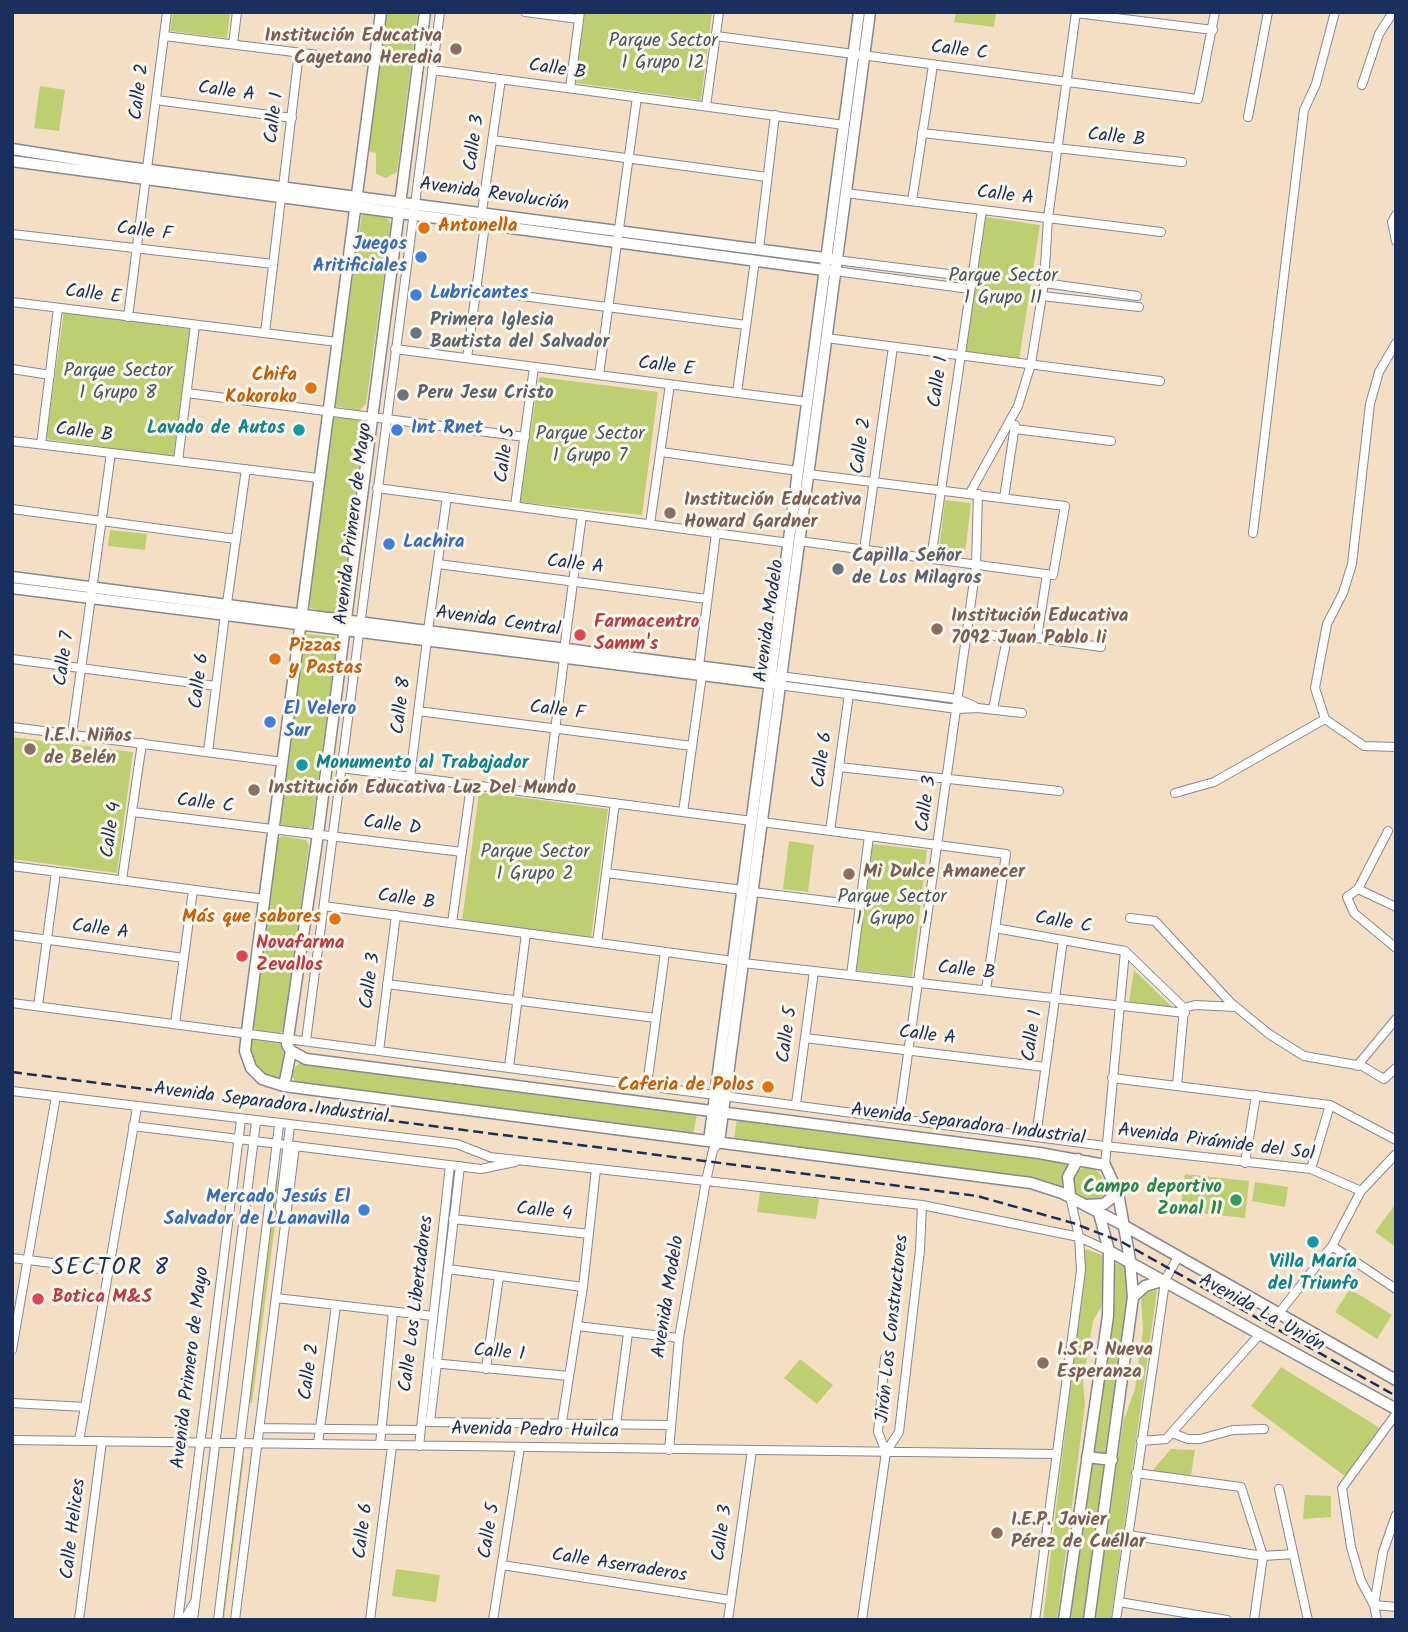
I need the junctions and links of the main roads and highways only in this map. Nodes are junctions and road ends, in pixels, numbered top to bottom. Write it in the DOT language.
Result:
graph roads {
  1 [pos="381,12"];
  2 [pos="425,12"];
  3 [pos="859,12"];
  4 [pos="870,12"];
  5 [pos="859,55"];
  6 [pos="12,149"];
  7 [pos="12,161"];
  8 [pos="146,175"];
  9 [pos="399,201"];
  10 [pos="357,202"];
  11 [pos="398,213"];
  12 [pos="618,236"];
  13 [pos="831,265"];
  14 [pos="803,472"];
  15 [pos="12,577"];
  16 [pos="12,588"];
  17 [pos="91,592"];
  18 [pos="301,618"];
  19 [pos="344,624"];
  20 [pos="775,680"];
  21 [pos="291,1051"];
  22 [pos="284,1086"];
  23 [pos="719,1112"];
  24 [pos="714,1144"];
  25 [pos="1078,1159"];
  26 [pos="1118,1193"];
  27 [pos="1070,1196"];
  28 [pos="1085,1205"];
  29 [pos="1099,1213"];
  30 [pos="1124,1225"];
  31 [pos="1109,1251"];
  32 [pos="1130,1260"];
  33 [pos="1166,1280"];
  34 [pos="1133,1297"];
  35 [pos="1396,1380"];
  36 [pos="1396,1412"];
  37 [pos="1087,1457"];
  38 [pos="1112,1460"];
  39 [pos="1064,1620"];
  40 [pos="1089,1620"];
  1 -- 10 [label="main road"];
  2 -- 9 [label="main road, Avenida Primero de Mayo"];
  3 -- 5 [label="main road, Avenida Modelo"];
  4 -- 5 [label="main road, Avenida Modelo"];
  5 -- 13 [label="main road, Avenida Modelo"];
  5 -- 13 [label="main road, Avenida Modelo"];
  6 -- 8 [label="main road, Avenida Revolución"];
  7 -- 8 [label="main road, Avenida Revolución"];
  8 -- 10 [label="main road, Avenida Revolución"];
  9 -- 10 [label="main road, Avenida Revolución"];
  9 -- 11 [label="main road, Avenida Primero de Mayo"];
  9 -- 12 [label="main road, Avenida Revolución"];
  10 -- 11 [label="main road, Avenida Revolución"];
  10 -- 18 [label="main road"];
  11 -- 12 [label="main road, Avenida Revolución"];
  11 -- 19 [label="main road, Avenida Primero de Mayo"];
  12 -- 13 [label="main road, Avenida Revolución"];
  13 -- 14 [label="main road, Avenida Modelo"];
  13 -- 14 [label="main road, Avenida Modelo"];
  14 -- 20 [label="main road, Avenida Modelo"];
  15 -- 17 [label="main road, Avenida Central"];
  16 -- 17 [label="main road, Avenida Central"];
  17 -- 18 [label="main road, Avenida Central"];
  18 -- 19 [label="main road, Avenida Central"];
  18 -- 22 [label="main road, Avenida Separadora Industrial"];
  19 -- 20 [label="main road, Avenida Central"];
  19 -- 21 [label="main road, Avenida Primero de Mayo"];
  20 -- 23 [label="main road, Avenida Modelo"];
  21 -- 22 [label="main road, Avenida Separadora Industrial"];
  21 -- 23 [label="main road, Avenida Separadora Industrial"];
  22 -- 24 [label="main road, Avenida Separadora Industrial"];
  23 -- 24 [label="main road, Avenida Modelo"];
  23 -- 25 [label="main road, Avenida Separadora Industrial"];
  24 -- 27 [label="main road, Avenida Separadora Industrial"];
  25 -- 26 [label="main road, Avenida Separadora Industrial"];
  25 -- 27 [label="main road"];
  26 -- 28 [label="main road"];
  26 -- 30 [label="main road, Avenida Separadora Industrial"];
  27 -- 28 [label="main road, Avenida Separadora Industrial"];
  28 -- 29 [label="main road, Avenida Separadora Industrial"];
  29 -- 30 [label="main road, Avenida Separadora Industrial"];
  29 -- 31 [label="main road"];
  30 -- 32 [label="main road"];
  30 -- 35 [label="main road, Avenida La Unión"];
  31 -- 32 [label="main road, Avenida La Unión"];
  31 -- 37 [label="main road"];
  32 -- 33 [label="main road, Avenida La Unión"];
  32 -- 34 [label="main road"];
  33 -- 34 [label="main road"];
  33 -- 36 [label="main road, Avenida La Unión"];
  34 -- 38 [label="main road"];
  37 -- 38 [label="main road"];
  37 -- 39 [label="main road"];
  38 -- 40 [label="main road"];
}
